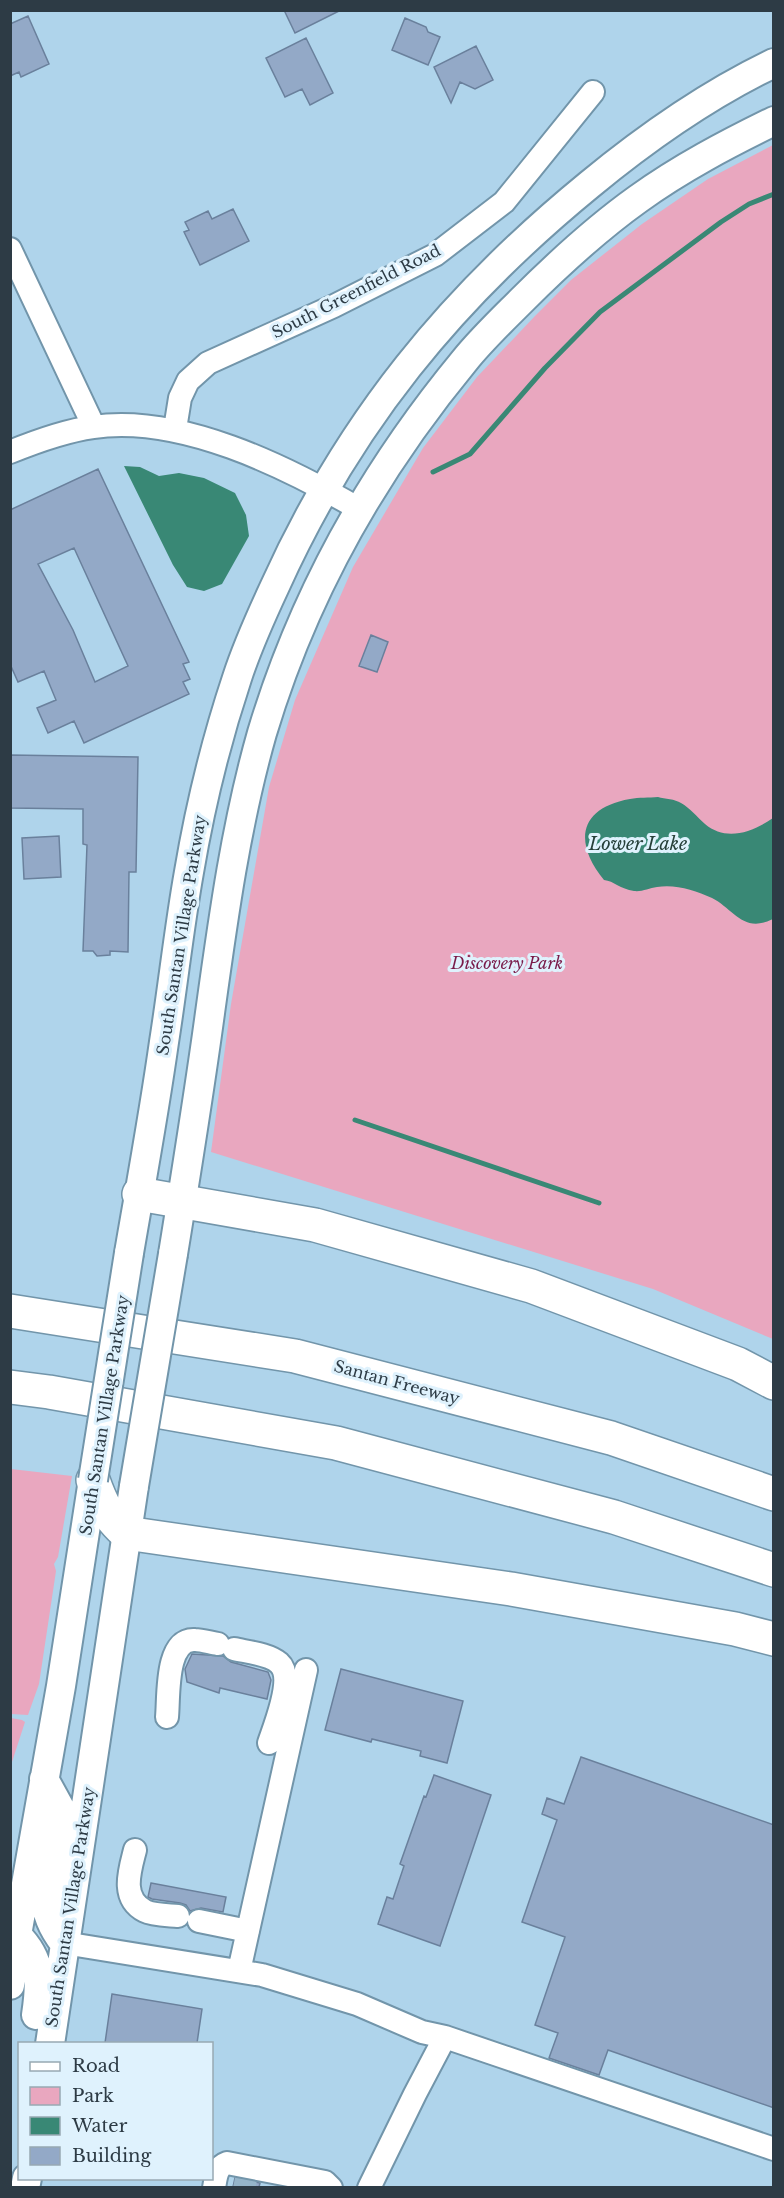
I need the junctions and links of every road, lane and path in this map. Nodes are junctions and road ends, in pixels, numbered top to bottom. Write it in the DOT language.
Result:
graph roads {
  1 [pos="774,63"];
  2 [pos="593,92"];
  3 [pos="774,121"];
  4 [pos="10,249"];
  5 [pos="94,427"];
  6 [pos="175,429"];
  7 [pos="10,452"];
  8 [pos="323,489"];
  9 [pos="358,509"];
  10 [pos="139,1194"];
  11 [pos="182,1202"];
  12 [pos="10,1311"];
  13 [pos="774,1383"];
  14 [pos="10,1387"];
  15 [pos="93,1480"];
  16 [pos="774,1494"];
  17 [pos="126,1533"];
  18 [pos="774,1570"];
  19 [pos="774,1640"];
  20 [pos="306,1670"];
  21 [pos="167,1718"];
  22 [pos="269,1743"];
  23 [pos="44,1779"];
  24 [pos="135,1850"];
  25 [pos="248,1931"];
  26 [pos="14,1934"];
  27 [pos="64,1943"];
  28 [pos="239,1971"];
  29 [pos="10,1985"];
  30 [pos="446,2037"];
  31 [pos="33,2042"];
  32 [pos="50,2042"];
  33 [pos="774,2150"];
  34 [pos="261,2177"];
  35 [pos="223,2179"];
  36 [pos="328,2187"];
  37 [pos="369,2187"];
  1 -- 8 [label="main road, South Santan Village Parkway"];
  2 -- 6 [label="street, South Greenfield Road"];
  3 -- 9 [label="main road, South Santan Village Parkway"];
  4 -- 5 [label="street"];
  5 -- 6 [label="street"];
  5 -- 7 [label="street"];
  6 -- 8 [label="street"];
  8 -- 9 [label="street"];
  8 -- 10 [label="main road, South Santan Village Parkway"];
  9 -- 11 [label="main road, South Santan Village Parkway"];
  10 -- 11 [label="highway"];
  10 -- 15 [label="main road, South Santan Village Parkway, bridge"];
  11 -- 13 [label="highway"];
  11 -- 17 [label="main road, South Santan Village Parkway, bridge"];
  12 -- 16 [label="highway, Santan Freeway"];
  14 -- 18 [label="highway"];
  15 -- 17 [label="highway"];
  15 -- 23 [label="main road, South Santan Village Parkway"];
  17 -- 19 [label="highway"];
  17 -- 27 [label="main road, South Santan Village Parkway"];
  20 -- 25 [label="street"];
  21 -- 22 [label="street"];
  23 -- 26 [label="main road, South Santan Village Parkway"];
  23 -- 27 [label="main road"];
  24 -- 25 [label="street"];
  25 -- 28 [label="street"];
  26 -- 29 [label="main road, South Santan Village Parkway"];
  26 -- 31 [label="main road"];
  27 -- 28 [label="street"];
  27 -- 32 [label="main road, South Santan Village Parkway"];
  28 -- 30 [label="street"];
  30 -- 33 [label="street"];
  30 -- 37 [label="street"];
  34 -- 36 [label="street"];
  35 -- 36 [label="street"];
}
